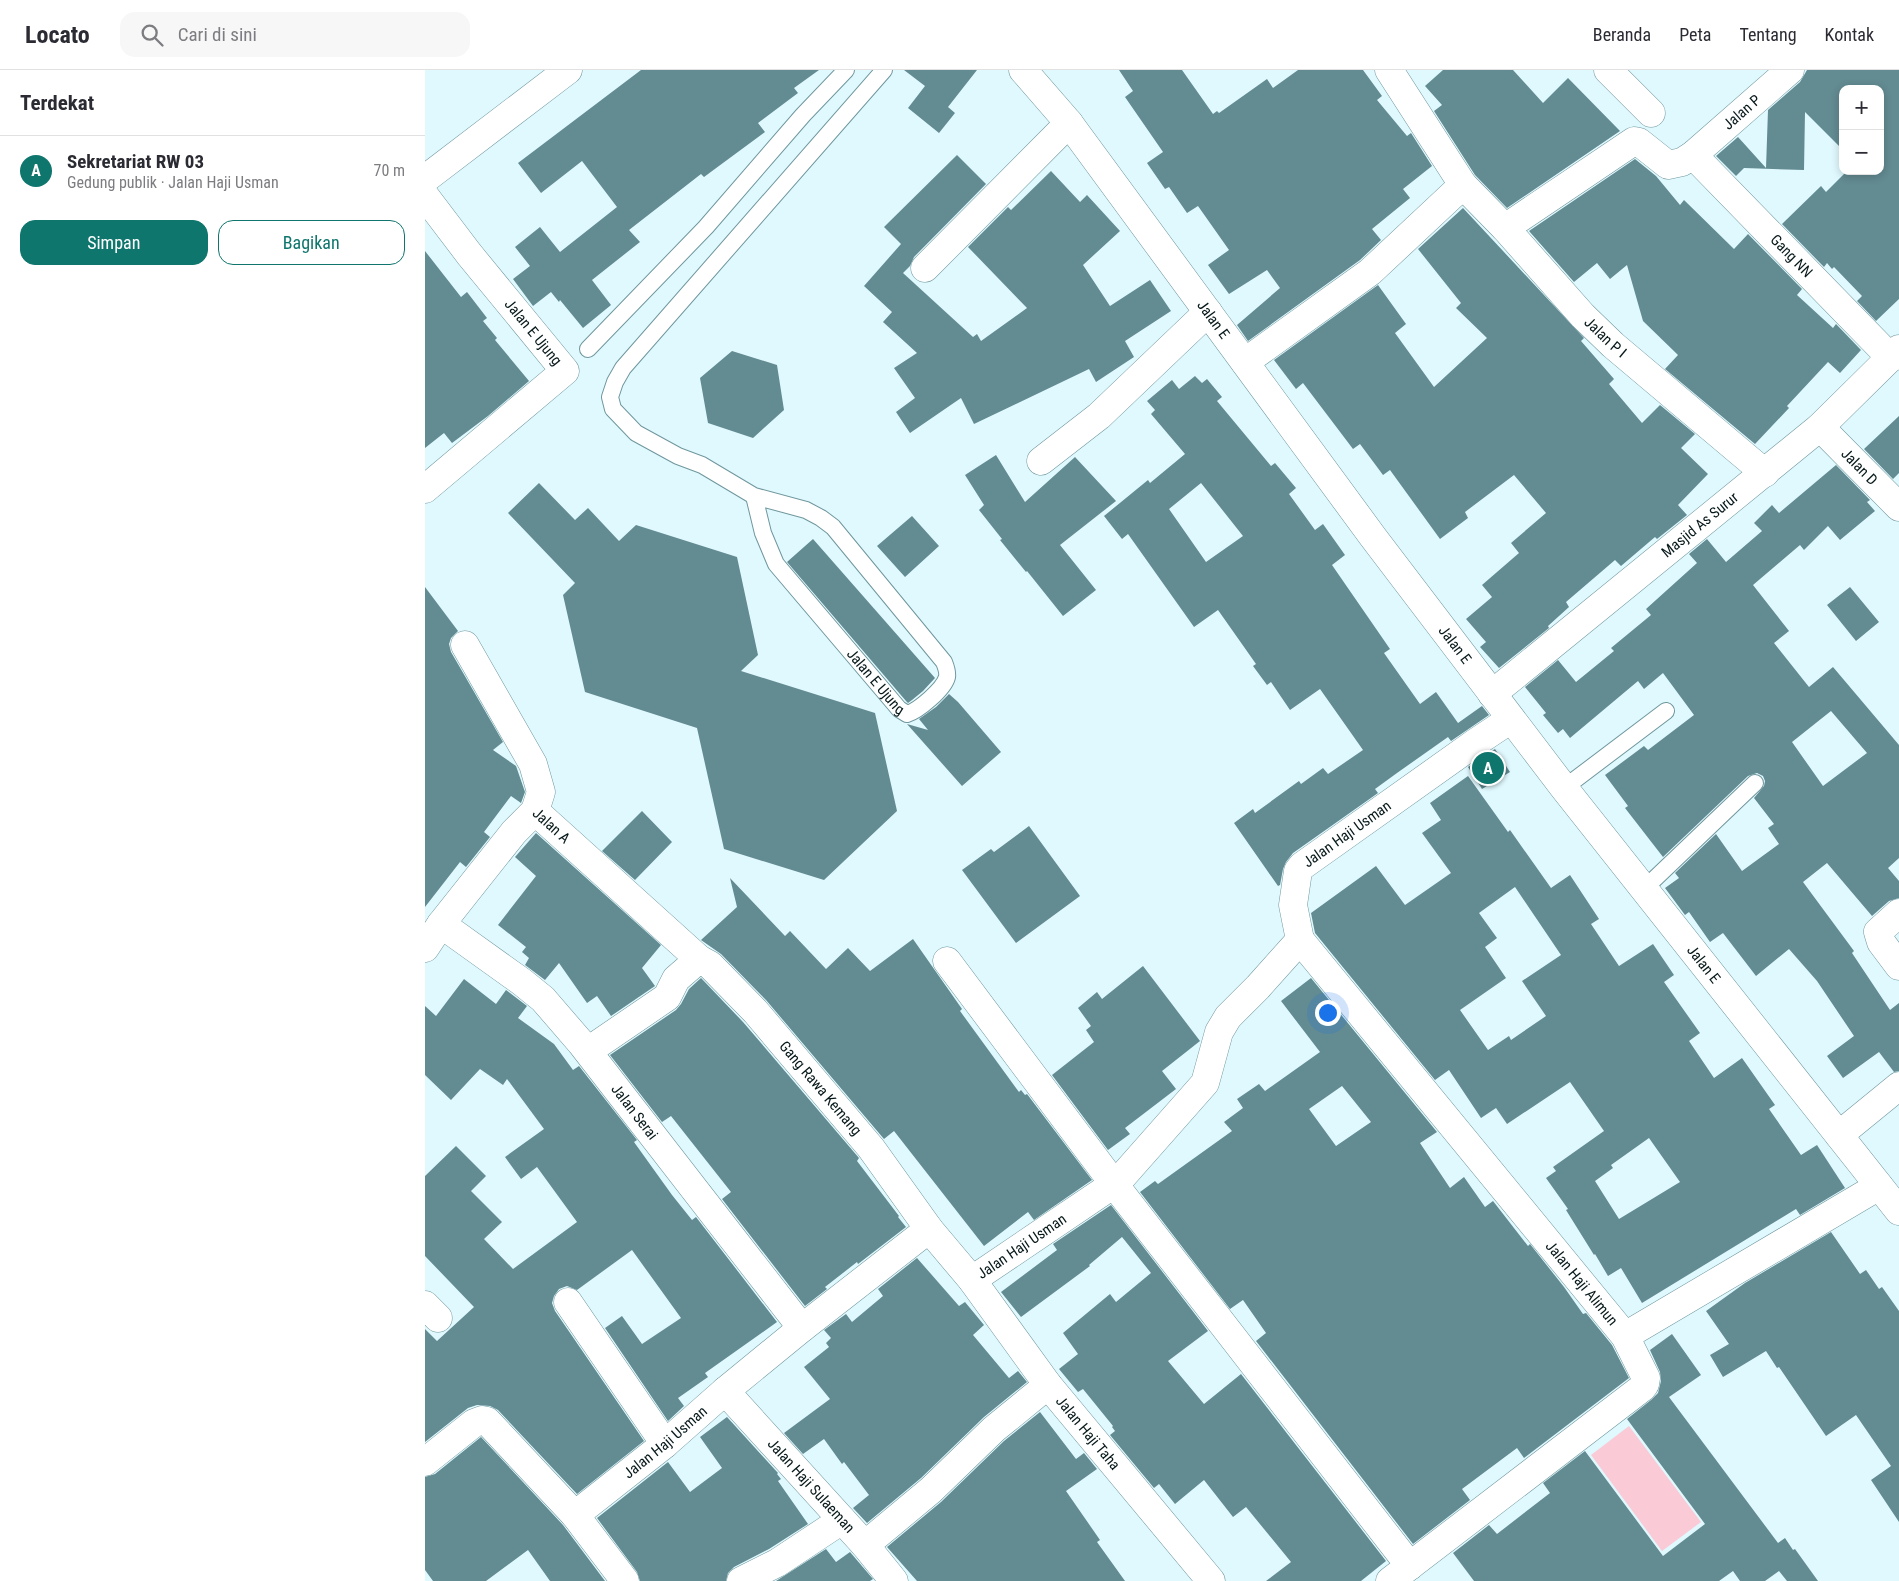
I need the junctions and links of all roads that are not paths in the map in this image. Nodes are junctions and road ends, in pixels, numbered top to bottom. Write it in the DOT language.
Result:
graph roads {
  1 [pos="568,70"];
  2 [pos="846,70"];
  3 [pos="884,70"];
  4 [pos="1023,70"];
  5 [pos="1389,70"];
  6 [pos="1608,70"];
  7 [pos="1790,70"];
  8 [pos="1651,114"];
  9 [pos="1069,123"];
  10 [pos="1693,155"];
  11 [pos="425,180"];
  12 [pos="1463,185"];
  13 [pos="425,196"];
  14 [pos="1505,228"];
  15 [pos="925,268"];
  16 [pos="1208,312"];
  17 [pos="588,349"];
  18 [pos="1895,353"];
  19 [pos="1245,362"];
  20 [pos="1820,427"];
  21 [pos="1041,461"];
  22 [pos="1765,473"];
  23 [pos="425,489"];
  24 [pos="755,496"];
  25 [pos="1899,507"];
  26 [pos="465,645"];
  27 [pos="1492,694"];
  28 [pos="1666,712"];
  29 [pos="1511,719"];
  30 [pos="1755,783"];
  31 [pos="1564,788"];
  32 [pos="535,810"];
  33 [pos="1645,889"];
  34 [pos="1899,913"];
  35 [pos="441,924"];
  36 [pos="1300,940"];
  37 [pos="425,948"];
  38 [pos="699,958"];
  39 [pos="947,961"];
  40 [pos="1899,966"];
  41 [pos="588,1051"];
  42 [pos="1899,1086"];
  43 [pos="1839,1135"];
  44 [pos="1114,1184"];
  45 [pos="1879,1186"];
  46 [pos="1899,1211"];
  47 [pos="929,1229"];
  48 [pos="972,1280"];
  49 [pos="568,1302"];
  50 [pos="802,1328"];
  51 [pos="1625,1336"];
  52 [pos="1048,1385"];
  53 [pos="725,1391"];
  54 [pos="665,1444"];
  55 [pos="425,1462"];
  56 [pos="575,1515"];
  57 [pos="842,1520"];
  58 [pos="865,1545"];
  59 [pos="1400,1574"];
  60 [pos="625,1581"];
  61 [pos="741,1581"];
  62 [pos="894,1581"];
  63 [pos="1211,1581"];
  1 -- 11 [label="street"];
  2 -- 17 [label="lane"];
  3 -- 24 [label="lane, Jalan E Ujung"];
  4 -- 9 [label="street, Jalan E"];
  5 -- 12 [label="street, Jalan P I"];
  6 -- 8 [label="street"];
  7 -- 10 [label="street, Jalan P"];
  9 -- 15 [label="street"];
  9 -- 16 [label="street, Jalan E"];
  10 -- 14 [label="street, Jalan P"];
  10 -- 18 [label="street, Gang NN"];
  12 -- 14 [label="street, Jalan P I"];
  12 -- 19 [label="street"];
  13 -- 23 [label="street, Jalan E Ujung"];
  14 -- 22 [label="street, Jalan P I"];
  16 -- 19 [label="street, Jalan E"];
  16 -- 21 [label="street"];
  18 -- 20 [label="street, Masjid As Surur"];
  19 -- 27 [label="street, Jalan E"];
  20 -- 22 [label="street, Masjid As Surur"];
  20 -- 25 [label="street, Jalan D"];
  22 -- 27 [label="street, Masjid As Surur"];
  24 -- 24 [label="lane, Jalan E Ujung"];
  26 -- 32 [label="street"];
  27 -- 29 [label="street, Jalan E"];
  28 -- 31 [label="lane"];
  29 -- 31 [label="street, Jalan E"];
  29 -- 36 [label="street, Jalan Haji Usman"];
  30 -- 33 [label="lane"];
  31 -- 33 [label="street, Jalan E"];
  32 -- 35 [label="street, Jalan A"];
  32 -- 38 [label="street, Jalan A"];
  33 -- 43 [label="street, Jalan E"];
  34 -- 40 [label="street"];
  35 -- 37 [label="street, Jalan A"];
  35 -- 41 [label="street, Jalan Serai"];
  36 -- 44 [label="street, Jalan Haji Usman"];
  36 -- 51 [label="street, Jalan Haji Alimun"];
  38 -- 41 [label="street"];
  38 -- 47 [label="street, Gang Rawa Kemang"];
  39 -- 44 [label="street"];
  41 -- 50 [label="street, Jalan Serai"];
  42 -- 43 [label="street"];
  43 -- 45 [label="street, Jalan E"];
  44 -- 48 [label="street, Jalan Haji Usman"];
  44 -- 59 [label="street"];
  45 -- 46 [label="street, Jalan E"];
  45 -- 51 [label="street"];
  47 -- 48 [label="street, Jalan Haji Usman"];
  47 -- 50 [label="street, Jalan Haji Usman"];
  48 -- 52 [label="street, Jalan Haji Taha"];
  49 -- 54 [label="street"];
  50 -- 53 [label="street, Jalan Haji Usman"];
  51 -- 59 [label="street, Jalan Haji Alimun"];
  52 -- 58 [label="street"];
  52 -- 63 [label="street, Jalan Haji Taha"];
  53 -- 54 [label="street, Jalan Haji Usman"];
  53 -- 57 [label="street, Jalan Haji Sulaeman"];
  54 -- 56 [label="street, Jalan Haji Usman"];
  55 -- 56 [label="street"];
  56 -- 60 [label="street"];
  57 -- 58 [label="street, Jalan Haji Sulaeman"];
  57 -- 61 [label="street"];
  58 -- 62 [label="street, Jalan Haji Sulaeman"];
}
